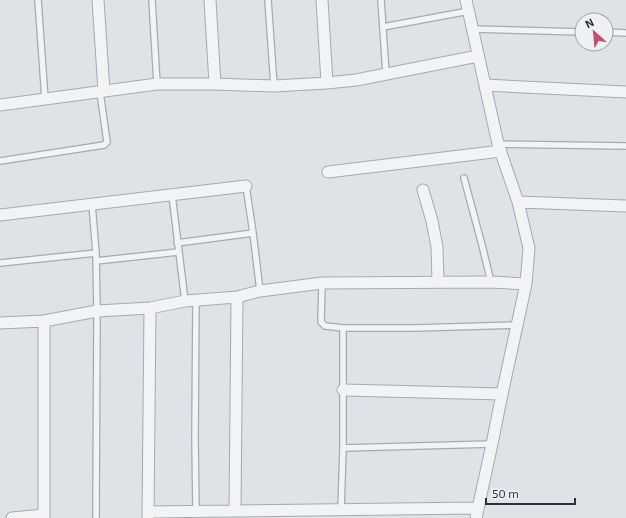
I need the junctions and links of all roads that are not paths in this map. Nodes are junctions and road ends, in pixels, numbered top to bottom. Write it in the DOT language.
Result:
graph roads {
  1 [pos="38,0"];
  2 [pos="98,0"];
  3 [pos="152,0"];
  4 [pos="210,0"];
  5 [pos="268,0"];
  6 [pos="322,0"];
  7 [pos="381,0"];
  8 [pos="466,0"];
  9 [pos="469,12"];
  10 [pos="383,27"];
  11 [pos="472,29"];
  12 [pos="574,32"];
  13 [pos="614,32"];
  14 [pos="626,33"];
  15 [pos="478,56"];
  16 [pos="386,74"];
  17 [pos="327,83"];
  18 [pos="158,84"];
  19 [pos="215,84"];
  20 [pos="485,85"];
  21 [pos="274,86"];
  22 [pos="102,91"];
  23 [pos="626,92"];
  24 [pos="45,99"];
  25 [pos="0,105"];
  26 [pos="626,146"];
  27 [pos="499,148"];
  28 [pos="0,161"];
  29 [pos="328,172"];
  30 [pos="464,178"];
  31 [pos="246,186"];
  32 [pos="423,190"];
  33 [pos="172,195"];
  34 [pos="518,202"];
  35 [pos="92,204"];
  36 [pos="626,206"];
  37 [pos="0,215"];
  38 [pos="253,232"];
  39 [pos="177,243"];
  40 [pos="178,252"];
  41 [pos="96,253"];
  42 [pos="96,261"];
  43 [pos="0,263"];
  44 [pos="438,282"];
  45 [pos="491,282"];
  46 [pos="322,283"];
  47 [pos="526,284"];
  48 [pos="260,292"];
  49 [pos="237,297"];
  50 [pos="196,300"];
  51 [pos="185,301"];
  52 [pos="150,308"];
  53 [pos="97,311"];
  54 [pos="44,321"];
  55 [pos="0,323"];
  56 [pos="518,325"];
  57 [pos="343,328"];
  58 [pos="343,390"];
  59 [pos="502,394"];
  60 [pos="492,444"];
  61 [pos="343,448"];
  62 [pos="341,509"];
  63 [pos="196,511"];
  64 [pos="235,511"];
  65 [pos="477,513"];
  66 [pos="287,514"];
  67 [pos="148,515"];
  68 [pos="44,516"];
  69 [pos="12,518"];
  70 [pos="96,518"];
  1 -- 24 [label="lane"];
  2 -- 22 [label="street"];
  3 -- 18 [label="lane"];
  4 -- 19 [label="street"];
  5 -- 21 [label="lane"];
  6 -- 17 [label="street"];
  7 -- 10 [label="lane"];
  8 -- 9 [label="street"];
  9 -- 10 [label="lane"];
  9 -- 11 [label="street"];
  10 -- 16 [label="lane"];
  11 -- 12 [label="lane"];
  11 -- 15 [label="street"];
  13 -- 14 [label="lane"];
  15 -- 16 [label="street"];
  15 -- 20 [label="street"];
  16 -- 17 [label="street"];
  17 -- 21 [label="street"];
  18 -- 19 [label="street"];
  18 -- 22 [label="street"];
  19 -- 21 [label="street"];
  20 -- 23 [label="street"];
  20 -- 27 [label="street"];
  22 -- 24 [label="street"];
  22 -- 28 [label="lane"];
  24 -- 25 [label="street"];
  26 -- 27 [label="lane"];
  27 -- 29 [label="street"];
  27 -- 34 [label="street"];
  30 -- 45 [label="lane"];
  31 -- 33 [label="street"];
  31 -- 38 [label="lane"];
  32 -- 44 [label="street"];
  33 -- 35 [label="street"];
  33 -- 39 [label="lane"];
  34 -- 36 [label="street"];
  34 -- 47 [label="street"];
  35 -- 37 [label="street"];
  35 -- 41 [label="lane"];
  38 -- 39 [label="lane"];
  38 -- 48 [label="lane"];
  39 -- 40 [label="lane"];
  40 -- 42 [label="lane"];
  40 -- 51 [label="lane"];
  41 -- 42 [label="lane"];
  41 -- 43 [label="lane"];
  42 -- 53 [label="lane"];
  44 -- 45 [label="street"];
  44 -- 46 [label="street"];
  45 -- 47 [label="street"];
  46 -- 48 [label="street"];
  46 -- 57 [label="lane"];
  47 -- 56 [label="street"];
  48 -- 49 [label="street"];
  49 -- 50 [label="street"];
  49 -- 64 [label="street"];
  50 -- 51 [label="street"];
  50 -- 63 [label="lane"];
  51 -- 52 [label="street"];
  52 -- 53 [label="street"];
  52 -- 67 [label="street"];
  53 -- 54 [label="street"];
  53 -- 70 [label="lane"];
  54 -- 55 [label="street"];
  54 -- 68 [label="street"];
  56 -- 57 [label="lane"];
  56 -- 59 [label="street"];
  57 -- 58 [label="lane"];
  58 -- 59 [label="street"];
  58 -- 61 [label="lane"];
  59 -- 60 [label="street"];
  60 -- 61 [label="lane"];
  60 -- 65 [label="street"];
  61 -- 62 [label="lane"];
  62 -- 65 [label="street"];
  62 -- 66 [label="street"];
  63 -- 64 [label="street"];
  63 -- 67 [label="street"];
  64 -- 66 [label="street"];
  68 -- 69 [label="street"];
}
